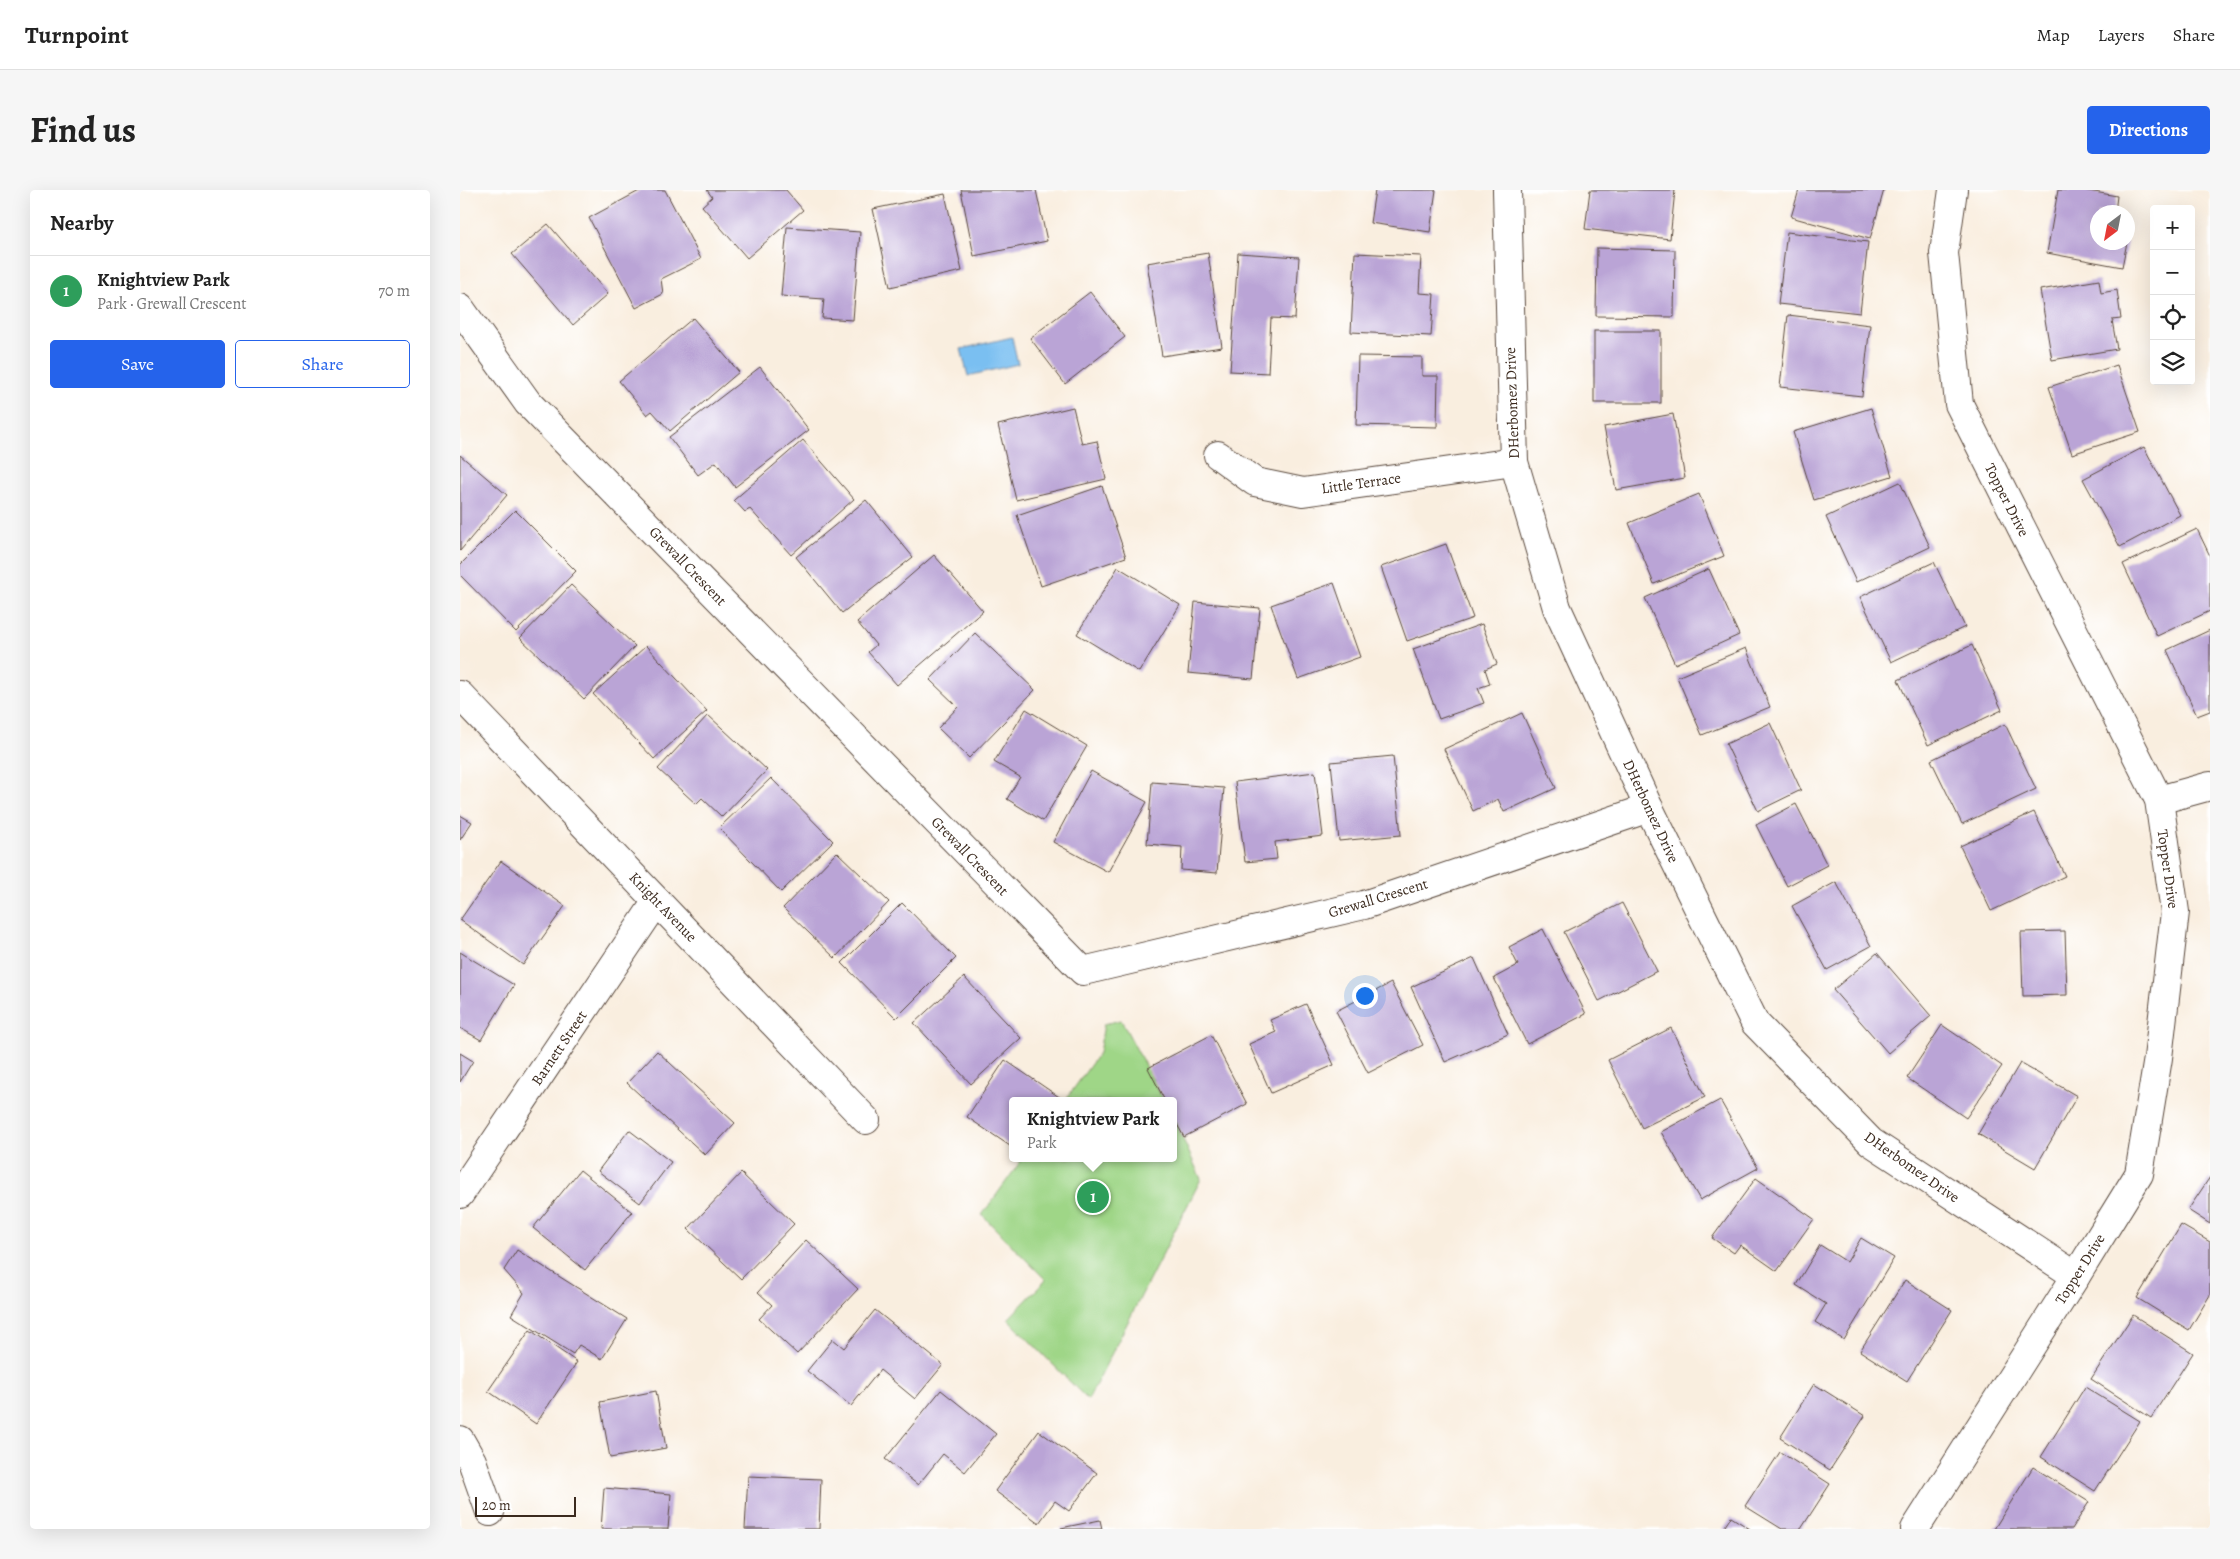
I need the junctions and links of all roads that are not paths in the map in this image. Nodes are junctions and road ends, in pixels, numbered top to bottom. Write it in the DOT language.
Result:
graph roads {
  1 [pos="1507,190"];
  2 [pos="1953,190"];
  3 [pos="460,308"];
  4 [pos="1218,455"];
  5 [pos="1514,462"];
  6 [pos="460,695"];
  7 [pos="2210,786"];
  8 [pos="2159,800"];
  9 [pos="1649,808"];
  10 [pos="657,901"];
  11 [pos="866,1120"];
  12 [pos="460,1194"];
  13 [pos="2076,1276"];
  14 [pos="460,1440"];
  15 [pos="490,1512"];
  16 [pos="1915,1529"];
  1 -- 5 [label="street, DHerbomez Drive"];
  2 -- 8 [label="street, Topper Drive"];
  3 -- 9 [label="street, Grewall Crescent"];
  4 -- 5 [label="street, Little Terrace"];
  5 -- 9 [label="street, DHerbomez Drive"];
  6 -- 10 [label="street, Knight Avenue"];
  7 -- 8 [label="street"];
  8 -- 13 [label="street, Topper Drive"];
  9 -- 13 [label="street, DHerbomez Drive"];
  10 -- 11 [label="street, Knight Avenue"];
  10 -- 12 [label="street, Barnett Street"];
  13 -- 16 [label="street, Topper Drive"];
  14 -- 15 [label="street"];
}
